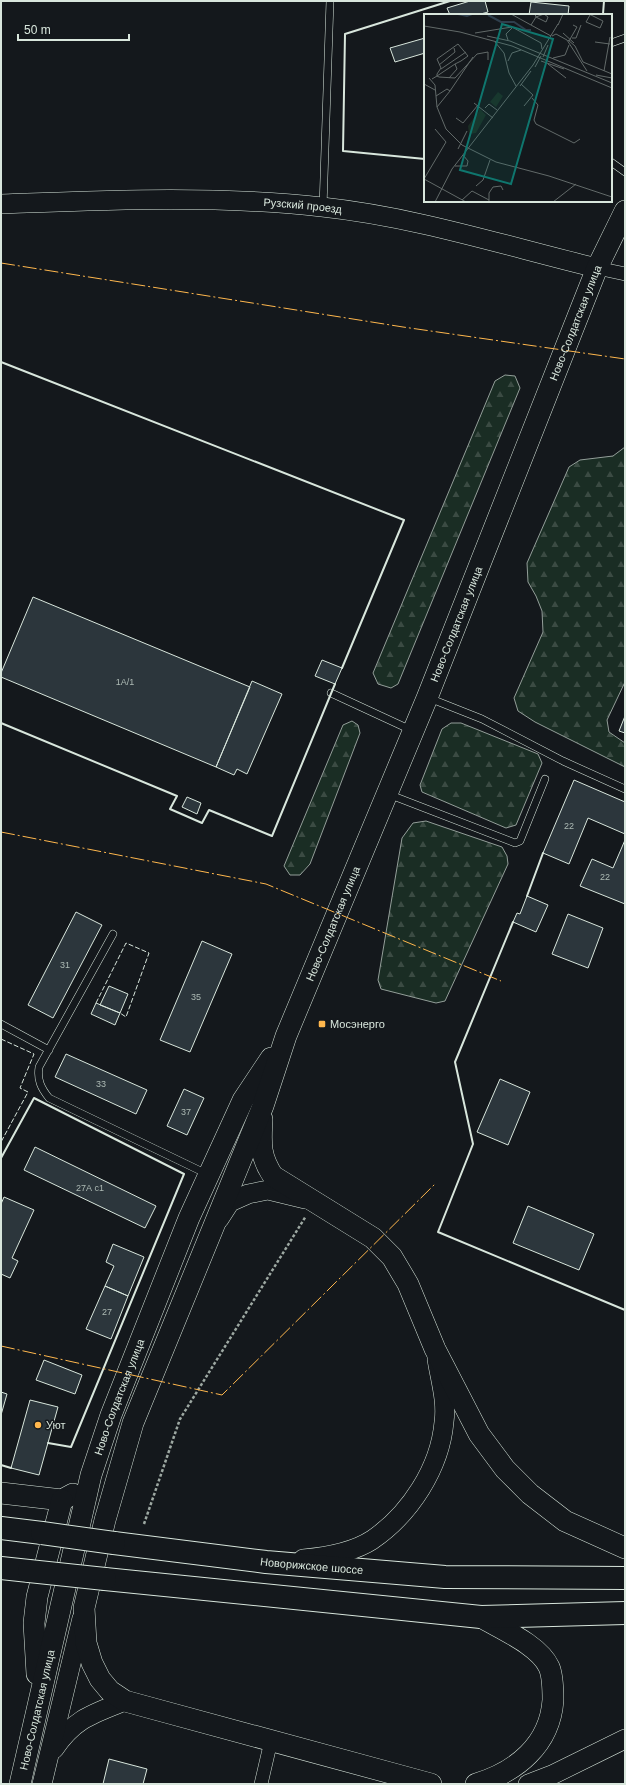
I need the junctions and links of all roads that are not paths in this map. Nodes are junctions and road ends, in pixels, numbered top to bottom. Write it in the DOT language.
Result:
graph roads {
  1 [pos="330,1"];
  2 [pos="625,38"];
  3 [pos="612,42"];
  4 [pos="612,163"];
  5 [pos="625,172"];
  6 [pos="1,204"];
  7 [pos="323,207"];
  8 [pos="625,211"];
  9 [pos="597,268"];
  10 [pos="625,274"];
  11 [pos="331,693"];
  12 [pos="427,698"];
  13 [pos="414,731"];
  14 [pos="545,779"];
  15 [pos="625,789"];
  16 [pos="387,794"];
  17 [pos="113,934"];
  18 [pos="1,1024"];
  19 [pos="286,1036"];
  20 [pos="49,1050"];
  21 [pos="263,1106"];
  22 [pos="209,1174"];
  23 [pos="310,1208"];
  24 [pos="215,1225"];
  25 [pos="435,1349"];
  26 [pos="92,1475"];
  27 [pos="1,1493"];
  28 [pos="62,1500"];
  29 [pos="1,1528"];
  30 [pos="625,1548"];
  31 [pos="266,1562"];
  32 [pos="1,1568"];
  33 [pos="625,1578"];
  34 [pos="84,1608"];
  35 [pos="625,1613"];
  36 [pos="481,1617"];
  37 [pos="39,1698"];
  38 [pos="125,1701"];
  39 [pos="625,1739"];
  40 [pos="271,1740"];
  41 [pos="49,1755"];
  42 [pos="20,1784"];
  43 [pos="42,1784"];
  44 [pos="261,1784"];
  45 [pos="431,1784"];
  46 [pos="476,1784"];
  47 [pos="528,1784"];
  1 -- 7 [label="lane"];
  2 -- 3 [label="lane"];
  4 -- 5 [label="lane"];
  6 -- 7 [label="main road, Рузский проезд"];
  7 -- 9 [label="main road, Рузский проезд"];
  8 -- 9 [label="main road, Ново-Солдатская улица"];
  9 -- 10 [label="street"];
  9 -- 12 [label="main road, Ново-Солдатская улица"];
  11 -- 13 [label="lane"];
  12 -- 13 [label="main road, Ново-Солдатская улица"];
  12 -- 15 [label="lane"];
  13 -- 16 [label="main road, Ново-Солдатская улица"];
  14 -- 16 [label="lane"];
  16 -- 19 [label="main road, Ново-Солдатская улица"];
  17 -- 20 [label="lane"];
  18 -- 20 [label="lane"];
  19 -- 21 [label="main road, Ново-Солдатская улица"];
  19 -- 22 [label="main road, Ново-Солдатская улица"];
  20 -- 22 [label="lane"];
  21 -- 23 [label="main road"];
  21 -- 24 [label="main road, Ново-Солдатская улица"];
  22 -- 26 [label="main road, Ново-Солдатская улица"];
  23 -- 24 [label="main road"];
  23 -- 25 [label="main road"];
  24 -- 34 [label="main road, Ново-Солдатская улица"];
  25 -- 30 [label="main road"];
  25 -- 31 [label="main road"];
  26 -- 28 [label="main road"];
  26 -- 37 [label="main road, Ново-Солдатская улица"];
  27 -- 28 [label="main road"];
  28 -- 37 [label="main road"];
  29 -- 31 [label="highway, Новорижское шоссе, bridge"];
  31 -- 33 [label="highway, Новорижское шоссе"];
  32 -- 36 [label="highway, bridge"];
  34 -- 38 [label="main road"];
  34 -- 41 [label="main road, Ново-Солдатская улица"];
  35 -- 36 [label="highway"];
  36 -- 46 [label="main road"];
  37 -- 42 [label="main road, Ново-Солдатская улица"];
  38 -- 40 [label="main road"];
  38 -- 41 [label="main road"];
  39 -- 47 [label="main road"];
  40 -- 44 [label="street"];
  40 -- 45 [label="main road"];
  41 -- 43 [label="main road, Ново-Солдатская улица"];
}
